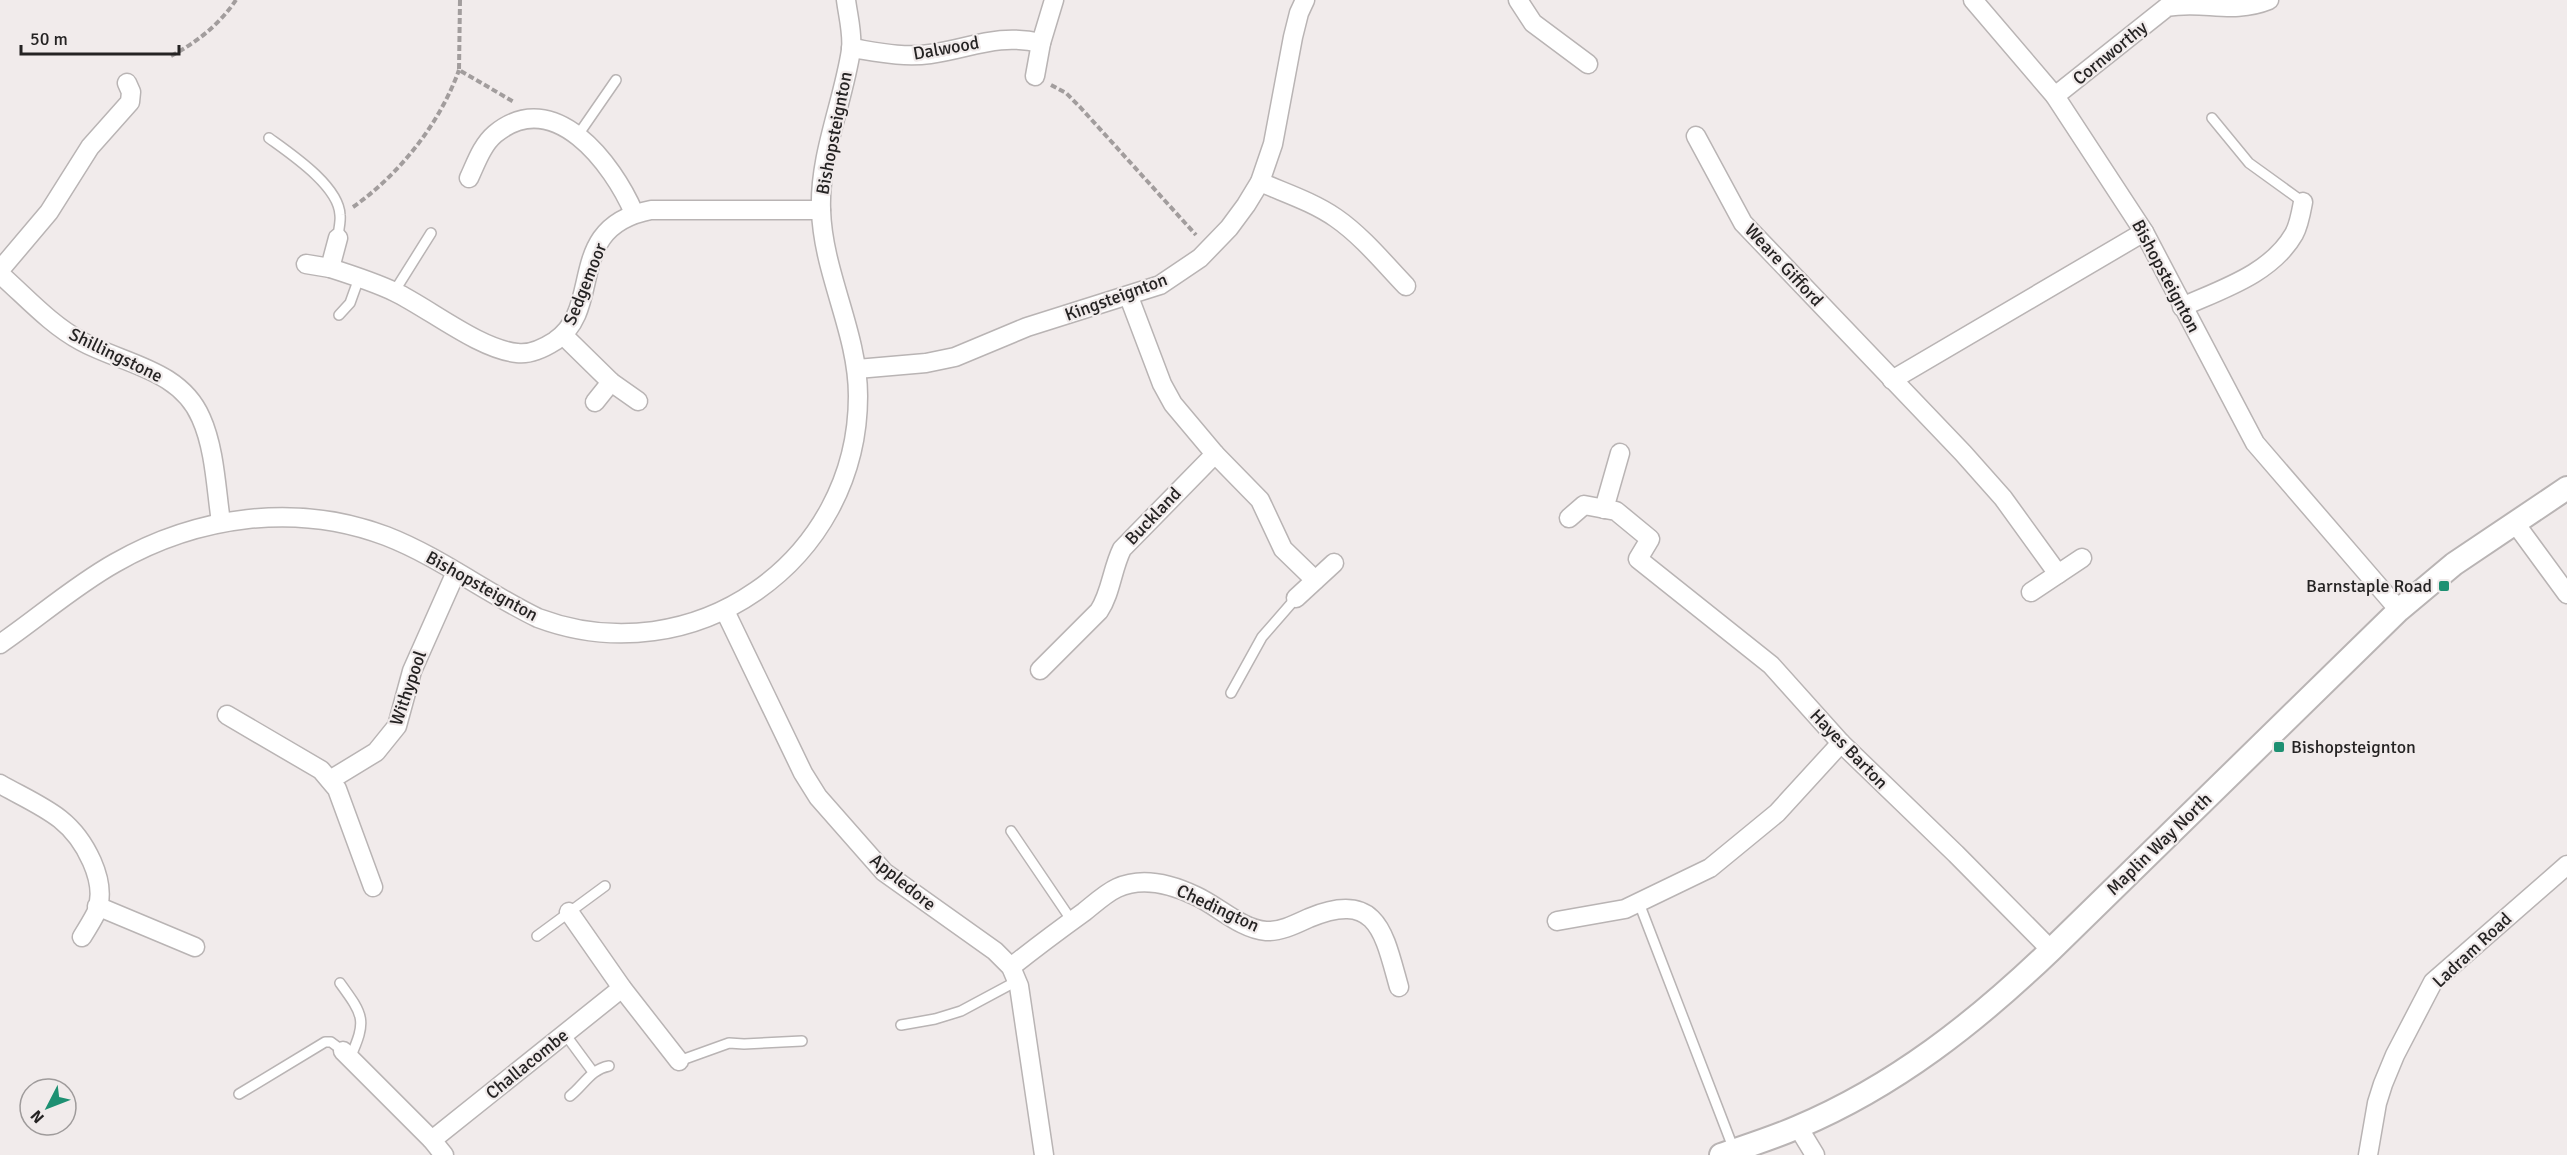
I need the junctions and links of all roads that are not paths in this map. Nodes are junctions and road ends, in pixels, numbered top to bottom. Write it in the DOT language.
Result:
graph roads {
  1 [pos="846,0"];
  2 [pos="1054,0"];
  3 [pos="1305,0"];
  4 [pos="1518,0"];
  5 [pos="1973,0"];
  6 [pos="2269,0"];
  7 [pos="1041,43"];
  8 [pos="851,48"];
  9 [pos="1588,64"];
  10 [pos="1035,76"];
  11 [pos="616,80"];
  12 [pos="127,83"];
  13 [pos="2055,96"];
  14 [pos="2212,118"];
  15 [pos="578,135"];
  16 [pos="1696,136"];
  17 [pos="269,138"];
  18 [pos="469,178"];
  19 [pos="1260,182"];
  20 [pos="2304,202"];
  21 [pos="821,210"];
  22 [pos="634,213"];
  23 [pos="2144,232"];
  24 [pos="431,233"];
  25 [pos="338,238"];
  26 [pos="306,264"];
  27 [pos="330,268"];
  28 [pos="0,272"];
  29 [pos="359,278"];
  30 [pos="1407,286"];
  31 [pos="394,292"];
  32 [pos="1129,297"];
  33 [pos="2182,307"];
  34 [pos="339,315"];
  35 [pos="563,335"];
  36 [pos="857,369"];
  37 [pos="1892,380"];
  38 [pos="611,382"];
  39 [pos="638,401"];
  40 [pos="595,402"];
  41 [pos="1215,453"];
  42 [pos="1620,453"];
  43 [pos="2567,488"];
  44 [pos="1604,509"];
  45 [pos="1569,518"];
  46 [pos="222,522"];
  47 [pos="2515,523"];
  48 [pos="2082,558"];
  49 [pos="1334,563"];
  50 [pos="456,572"];
  51 [pos="2058,574"];
  52 [pos="1315,580"];
  53 [pos="2031,592"];
  54 [pos="2567,594"];
  55 [pos="1296,598"];
  56 [pos="2399,610"];
  57 [pos="725,611"];
  58 [pos="0,644"];
  59 [pos="1040,670"];
  60 [pos="1231,693"];
  61 [pos="226,715"];
  62 [pos="1840,743"];
  63 [pos="330,780"];
  64 [pos="0,784"];
  65 [pos="1011,831"];
  66 [pos="2567,865"];
  67 [pos="605,886"];
  68 [pos="373,887"];
  69 [pos="1639,903"];
  70 [pos="98,906"];
  71 [pos="569,912"];
  72 [pos="1072,921"];
  73 [pos="1557,921"];
  74 [pos="537,936"];
  75 [pos="82,937"];
  76 [pos="195,947"];
  77 [pos="2051,950"];
  78 [pos="1014,974"];
  79 [pos="340,983"];
  80 [pos="1400,987"];
  81 [pos="622,988"];
  82 [pos="901,1025"];
  83 [pos="565,1034"];
  84 [pos="802,1041"];
  85 [pos="346,1055"];
  86 [pos="679,1061"];
  87 [pos="609,1066"];
  88 [pos="593,1072"];
  89 [pos="239,1094"];
  90 [pos="570,1096"];
  91 [pos="1798,1127"];
  92 [pos="432,1140"];
  93 [pos="1727,1153"];
  94 [pos="444,1155"];
  95 [pos="1044,1155"];
  96 [pos="1815,1155"];
  97 [pos="2368,1155"];
  1 -- 8 [label="street, Bishopsteignton"];
  2 -- 7 [label="street"];
  3 -- 19 [label="street, Kingsteignton"];
  4 -- 9 [label="street"];
  5 -- 13 [label="street, Bishopsteignton"];
  6 -- 13 [label="street, Cornworthy"];
  7 -- 8 [label="street, Dalwood"];
  7 -- 10 [label="street"];
  8 -- 21 [label="street, Bishopsteignton"];
  11 -- 15 [label="lane"];
  12 -- 28 [label="street, Shillingstone"];
  13 -- 23 [label="street, Bishopsteignton"];
  14 -- 20 [label="lane"];
  15 -- 18 [label="street"];
  15 -- 22 [label="street"];
  16 -- 37 [label="street, Weare Gifford"];
  17 -- 25 [label="lane"];
  19 -- 30 [label="street"];
  19 -- 32 [label="street, Kingsteignton"];
  20 -- 33 [label="street"];
  21 -- 22 [label="street"];
  21 -- 36 [label="street, Bishopsteignton"];
  22 -- 35 [label="street, Sedgemoor"];
  23 -- 33 [label="street, Bishopsteignton"];
  23 -- 37 [label="street"];
  24 -- 31 [label="lane"];
  25 -- 27 [label="street"];
  26 -- 27 [label="street, Sedgemoor"];
  27 -- 29 [label="street, Sedgemoor"];
  28 -- 46 [label="street, Shillingstone"];
  29 -- 31 [label="street, Sedgemoor"];
  29 -- 34 [label="lane"];
  31 -- 35 [label="street, Sedgemoor"];
  32 -- 36 [label="street, Kingsteignton"];
  32 -- 41 [label="street"];
  33 -- 56 [label="street, Bishopsteignton"];
  35 -- 38 [label="street"];
  36 -- 57 [label="street, Bishopsteignton"];
  37 -- 51 [label="street, Weare Gifford"];
  38 -- 39 [label="street"];
  38 -- 40 [label="street"];
  41 -- 52 [label="street"];
  41 -- 59 [label="street, Buckland"];
  42 -- 44 [label="street"];
  43 -- 47 [label="street, Maplin Way North"];
  44 -- 45 [label="street"];
  44 -- 62 [label="street, Hayes Barton"];
  46 -- 50 [label="street, Bishopsteignton"];
  46 -- 58 [label="street, Bishopsteignton"];
  47 -- 54 [label="street"];
  47 -- 56 [label="street, Maplin Way North"];
  48 -- 51 [label="street"];
  49 -- 52 [label="street"];
  50 -- 57 [label="street, Bishopsteignton"];
  50 -- 63 [label="street, Withypool"];
  51 -- 53 [label="street"];
  52 -- 55 [label="street"];
  55 -- 60 [label="lane"];
  56 -- 77 [label="street, Maplin Way North"];
  57 -- 78 [label="street, Appledore"];
  61 -- 63 [label="street"];
  62 -- 69 [label="street"];
  62 -- 77 [label="street, Hayes Barton"];
  63 -- 68 [label="street"];
  64 -- 70 [label="street"];
  65 -- 72 [label="lane"];
  66 -- 97 [label="street, Ladram Road"];
  67 -- 71 [label="lane"];
  69 -- 73 [label="street"];
  69 -- 93 [label="lane"];
  70 -- 75 [label="street"];
  70 -- 76 [label="street"];
  71 -- 74 [label="lane"];
  71 -- 81 [label="street"];
  72 -- 78 [label="street, Chedington"];
  72 -- 80 [label="street, Chedington"];
  77 -- 91 [label="street, Maplin Way North"];
  78 -- 82 [label="lane"];
  78 -- 95 [label="street"];
  79 -- 85 [label="lane"];
  81 -- 83 [label="street, Challacombe"];
  81 -- 86 [label="street"];
  83 -- 88 [label="lane"];
  83 -- 92 [label="street, Challacombe"];
  84 -- 86 [label="lane"];
  85 -- 89 [label="lane"];
  85 -- 92 [label="street"];
  87 -- 88 [label="lane"];
  88 -- 90 [label="lane"];
  91 -- 93 [label="street, Maplin Way North"];
  91 -- 96 [label="street"];
  92 -- 94 [label="street"];
}
